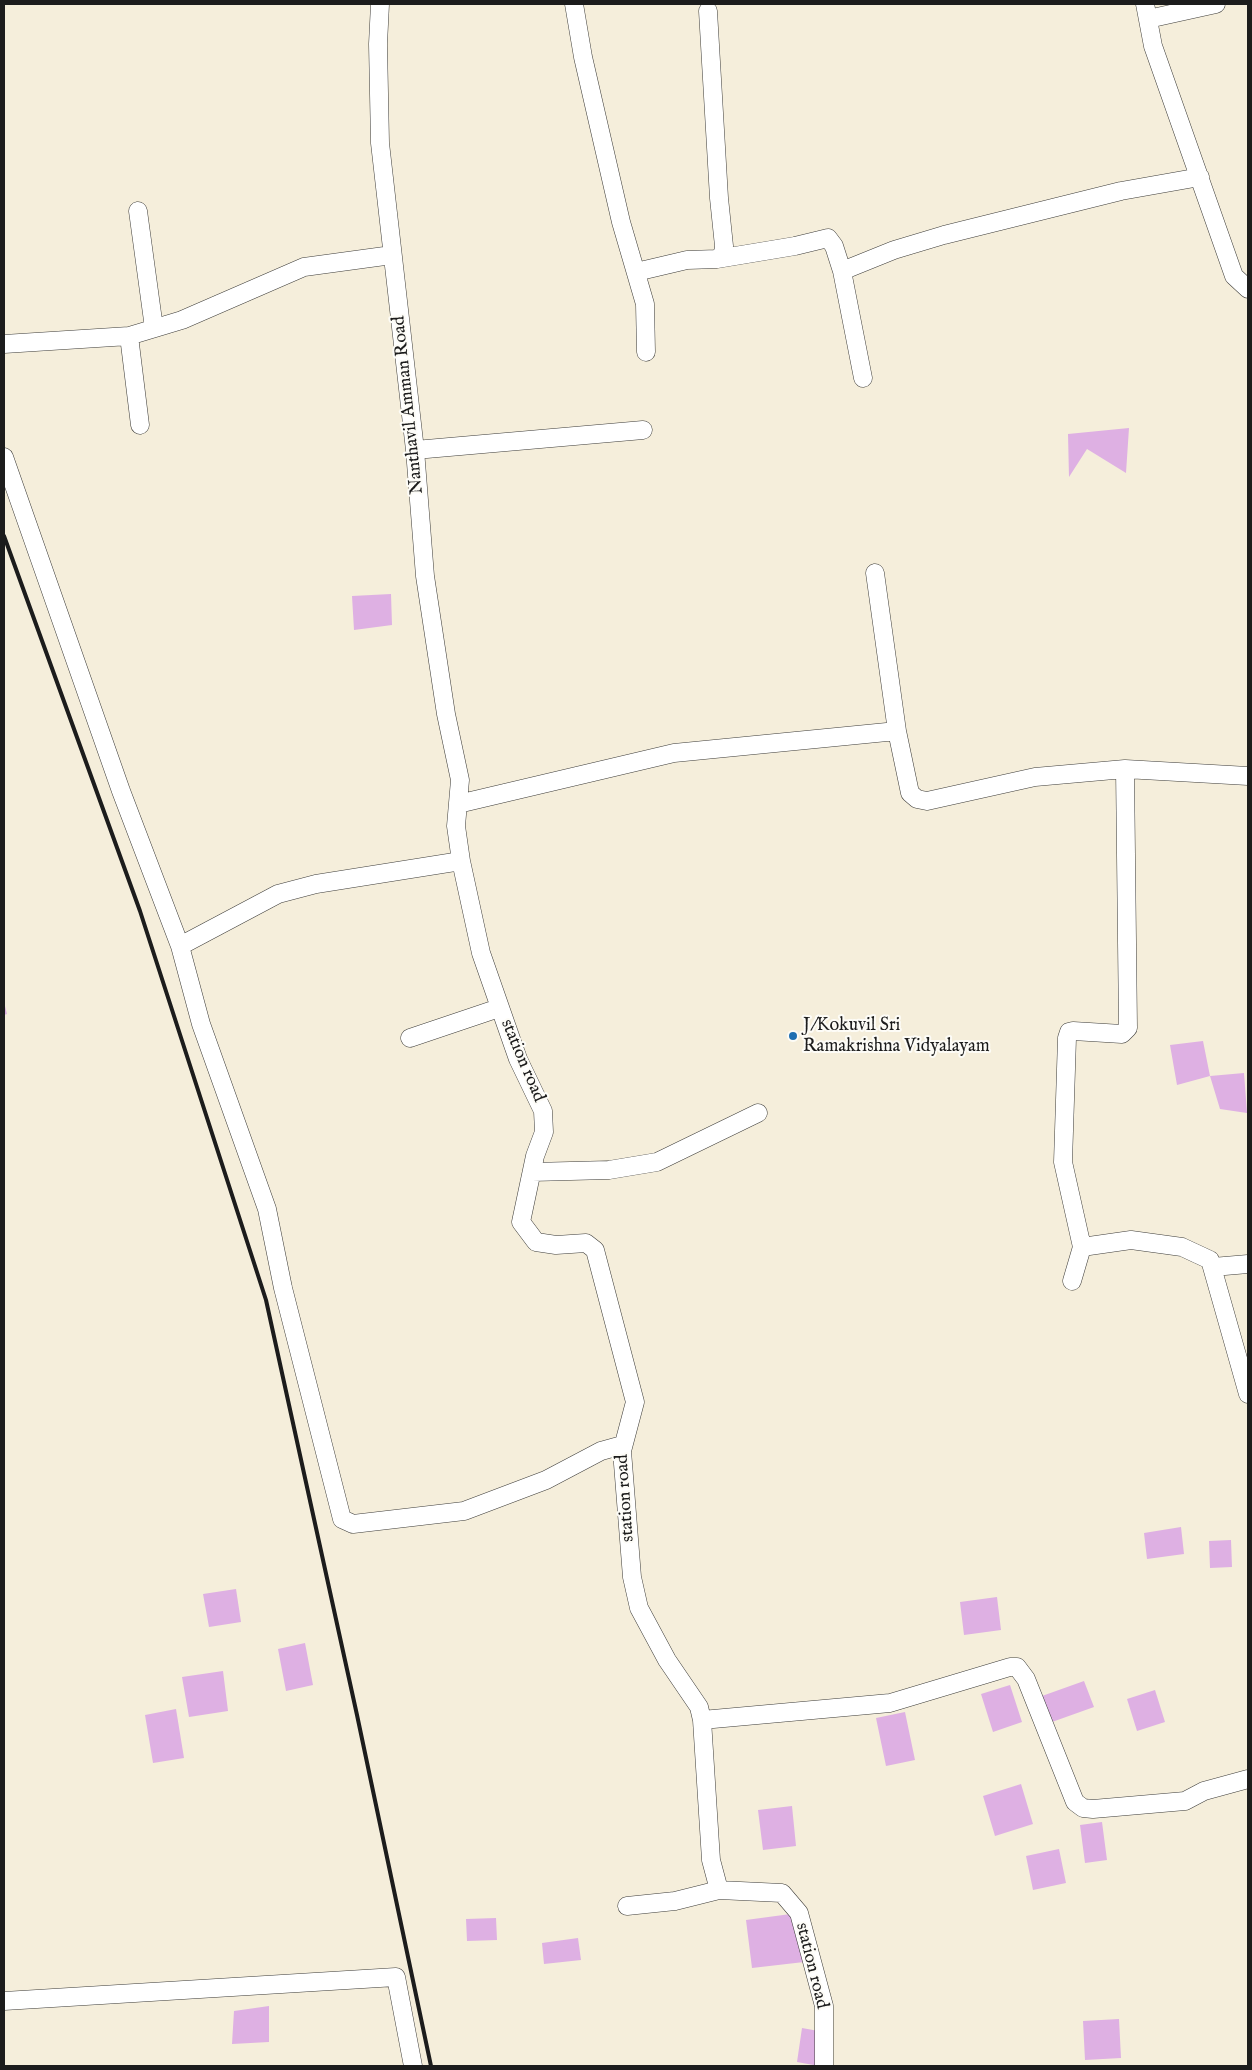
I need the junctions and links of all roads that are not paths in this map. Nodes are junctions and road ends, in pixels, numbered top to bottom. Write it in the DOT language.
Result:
graph roads {
  1 [pos="380,4"];
  2 [pos="574,4"];
  3 [pos="1216,4"];
  4 [pos="708,11"];
  5 [pos="1147,12"];
  6 [pos="1200,177"];
  7 [pos="138,211"];
  8 [pos="392,255"];
  9 [pos="717,258"];
  10 [pos="842,271"];
  11 [pos="636,272"];
  12 [pos="1248,289"];
  13 [pos="154,328"];
  14 [pos="129,336"];
  15 [pos="4,344"];
  16 [pos="646,352"];
  17 [pos="862,378"];
  18 [pos="140,425"];
  19 [pos="643,430"];
  20 [pos="415,450"];
  21 [pos="4,457"];
  22 [pos="876,573"];
  23 [pos="897,731"];
  24 [pos="1125,769"];
  25 [pos="1248,776"];
  26 [pos="458,804"];
  27 [pos="461,861"];
  28 [pos="180,946"];
  29 [pos="500,1008"];
  30 [pos="410,1038"];
  31 [pos="758,1114"];
  32 [pos="532,1172"];
  33 [pos="1082,1247"];
  34 [pos="1248,1264"];
  35 [pos="1213,1267"];
  36 [pos="1072,1281"];
  37 [pos="1248,1394"];
  38 [pos="622,1451"];
  39 [pos="702,1720"];
  40 [pos="1248,1779"];
  41 [pos="719,1890"];
  42 [pos="627,1906"];
  43 [pos="4,2001"];
  44 [pos="413,2066"];
  45 [pos="824,2066"];
  1 -- 8 [label="street, Nanthavil Amman Road"];
  2 -- 11 [label="street"];
  3 -- 5 [label="street"];
  4 -- 9 [label="street"];
  5 -- 6 [label="street"];
  6 -- 10 [label="street"];
  6 -- 12 [label="street"];
  7 -- 13 [label="street"];
  8 -- 13 [label="street"];
  8 -- 20 [label="street, Nanthavil Amman Road"];
  9 -- 10 [label="street"];
  9 -- 11 [label="street"];
  10 -- 17 [label="street"];
  11 -- 16 [label="street"];
  13 -- 14 [label="street"];
  14 -- 15 [label="street"];
  14 -- 18 [label="street"];
  19 -- 20 [label="street"];
  20 -- 26 [label="street, Nanthavil Amman Road"];
  21 -- 28 [label="street"];
  22 -- 23 [label="street"];
  23 -- 24 [label="street"];
  23 -- 26 [label="street"];
  24 -- 25 [label="street"];
  24 -- 33 [label="street"];
  26 -- 27 [label="street, station road"];
  27 -- 28 [label="street"];
  27 -- 29 [label="street, station road"];
  28 -- 38 [label="street"];
  29 -- 30 [label="street"];
  29 -- 32 [label="street, station road"];
  31 -- 32 [label="street"];
  32 -- 38 [label="street, station road"];
  33 -- 35 [label="street"];
  33 -- 36 [label="street"];
  34 -- 35 [label="street"];
  35 -- 37 [label="street"];
  38 -- 39 [label="street, station road"];
  39 -- 40 [label="street"];
  39 -- 41 [label="street, station road"];
  41 -- 42 [label="street"];
  41 -- 45 [label="street, station road"];
  43 -- 44 [label="street"];
}
